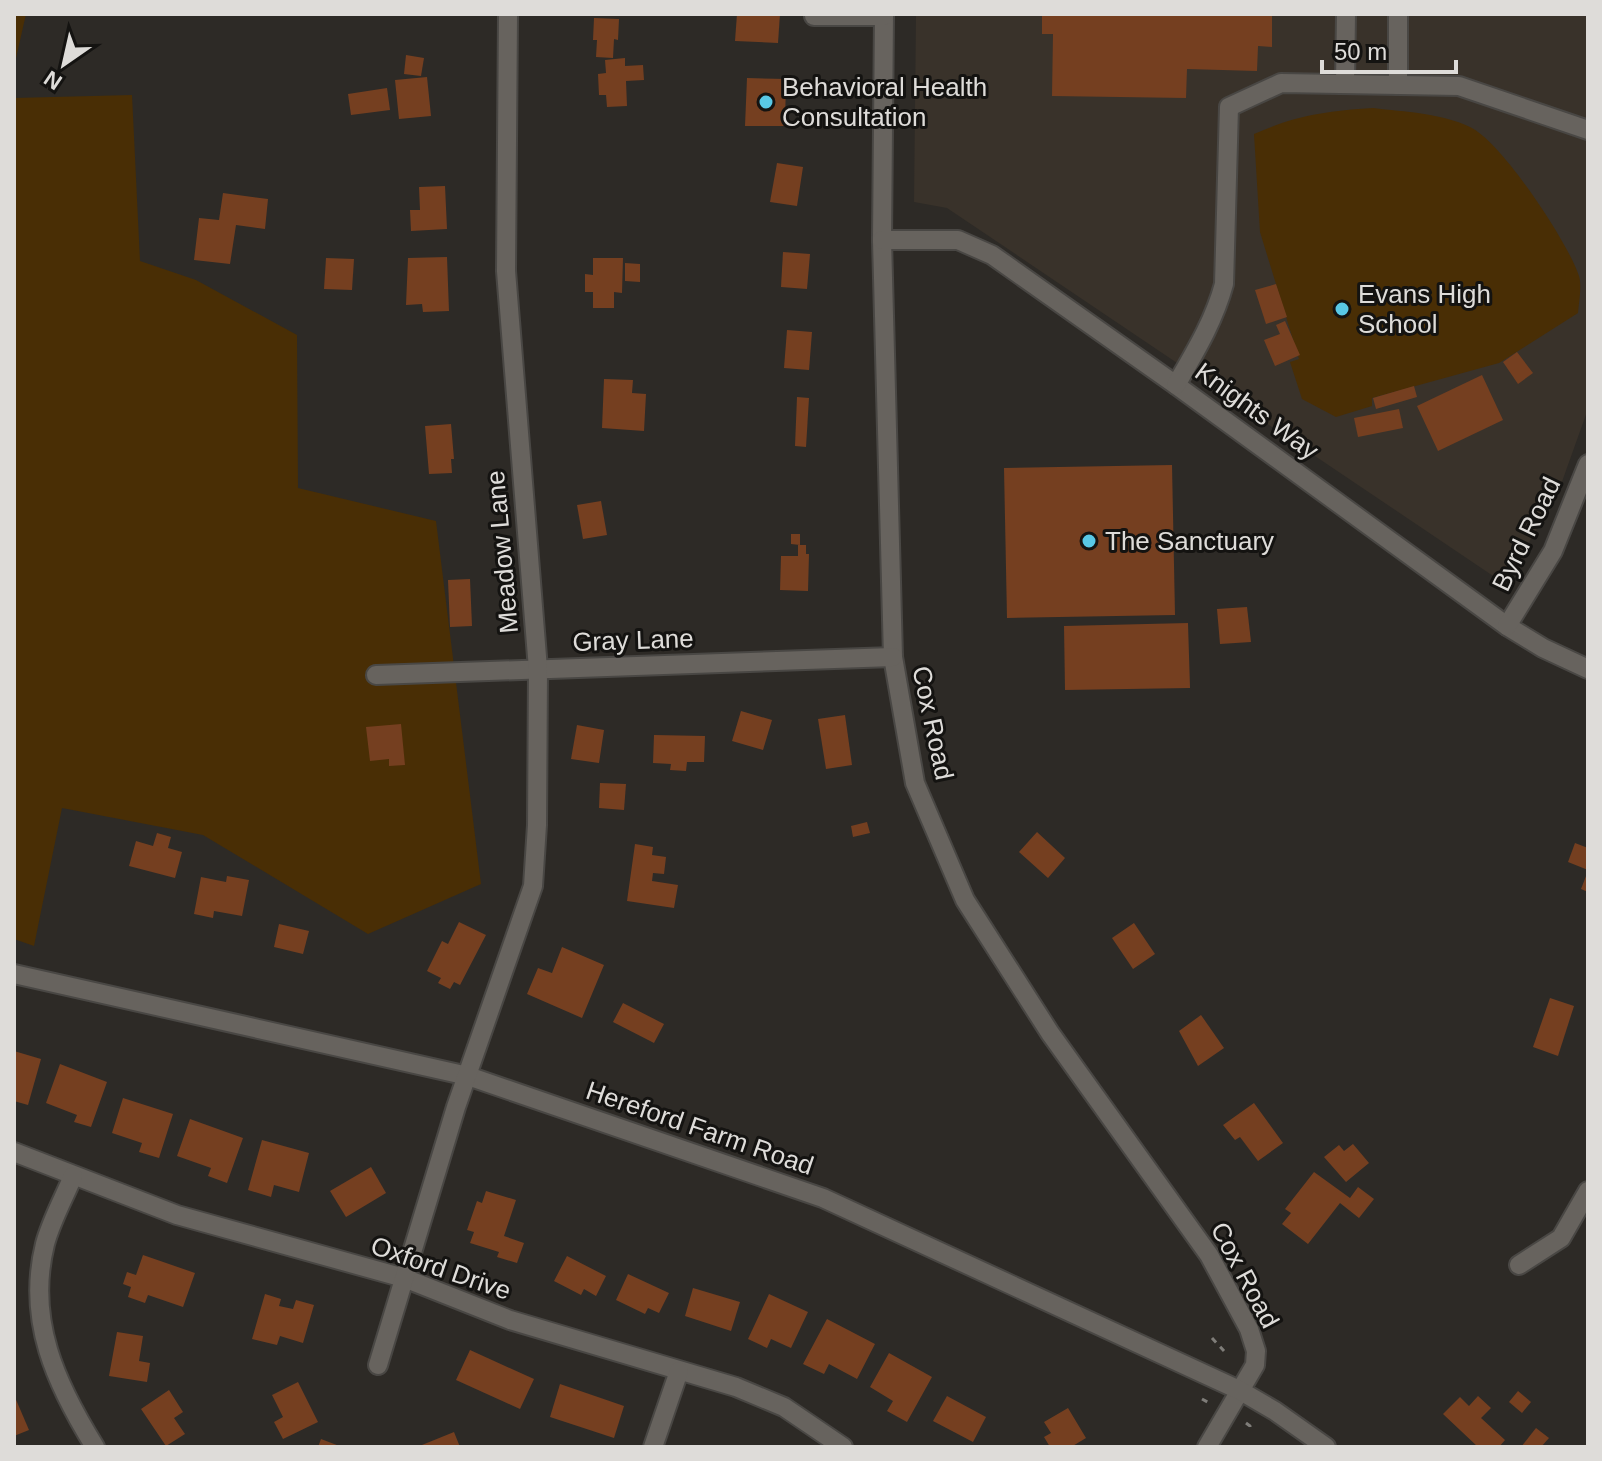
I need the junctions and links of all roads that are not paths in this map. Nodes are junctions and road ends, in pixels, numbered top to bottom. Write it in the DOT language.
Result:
graph roads {
  1 [pos="508,14"];
  2 [pos="1346,14"];
  3 [pos="1398,14"];
  4 [pos="884,15"];
  5 [pos="814,16"];
  6 [pos="1345,84"];
  7 [pos="1398,85"];
  8 [pos="1588,130"];
  9 [pos="882,240"];
  10 [pos="1176,385"];
  11 [pos="1588,464"];
  12 [pos="1507,626"];
  13 [pos="893,657"];
  14 [pos="538,669"];
  15 [pos="1588,669"];
  16 [pos="376,675"];
  17 [pos="14,974"];
  18 [pos="468,1076"];
  19 [pos="14,1152"];
  20 [pos="73,1176"];
  21 [pos="1588,1191"];
  22 [pos="1519,1265"];
  23 [pos="404,1278"];
  24 [pos="378,1365"];
  25 [pos="679,1371"];
  26 [pos="1239,1390"];
  27 [pos="95,1447"];
  28 [pos="653,1447"];
  29 [pos="843,1447"];
  30 [pos="1207,1447"];
  31 [pos="1326,1447"];
  1 -- 14 [label="street, Meadow Lane"];
  2 -- 6 [label="street"];
  3 -- 7 [label="street"];
  4 -- 5 [label="street"];
  4 -- 9 [label="street, Cox Road"];
  6 -- 7 [label="street"];
  6 -- 10 [label="street"];
  7 -- 8 [label="street"];
  9 -- 10 [label="street, Knights Way"];
  9 -- 13 [label="street, Cox Road"];
  10 -- 12 [label="street, Knights Way"];
  11 -- 12 [label="street, Byrd Road"];
  12 -- 15 [label="street, Knights Way"];
  13 -- 14 [label="street, Gray Lane"];
  13 -- 26 [label="street, Cox Road"];
  14 -- 16 [label="street, Gray Lane"];
  14 -- 18 [label="street, Meadow Lane"];
  17 -- 18 [label="street, Hereford Farm Road"];
  18 -- 23 [label="street, Meadow Lane"];
  18 -- 26 [label="street, Hereford Farm Road"];
  19 -- 20 [label="street, Oxford Drive"];
  20 -- 23 [label="street, Oxford Drive"];
  20 -- 27 [label="street"];
  21 -- 22 [label="street"];
  23 -- 24 [label="street, Meadow Lane"];
  23 -- 25 [label="street, Oxford Drive"];
  25 -- 28 [label="street"];
  25 -- 29 [label="street, Oxford Drive"];
  26 -- 30 [label="street, Cox Road"];
  26 -- 31 [label="street, Hereford Farm Road"];
}
